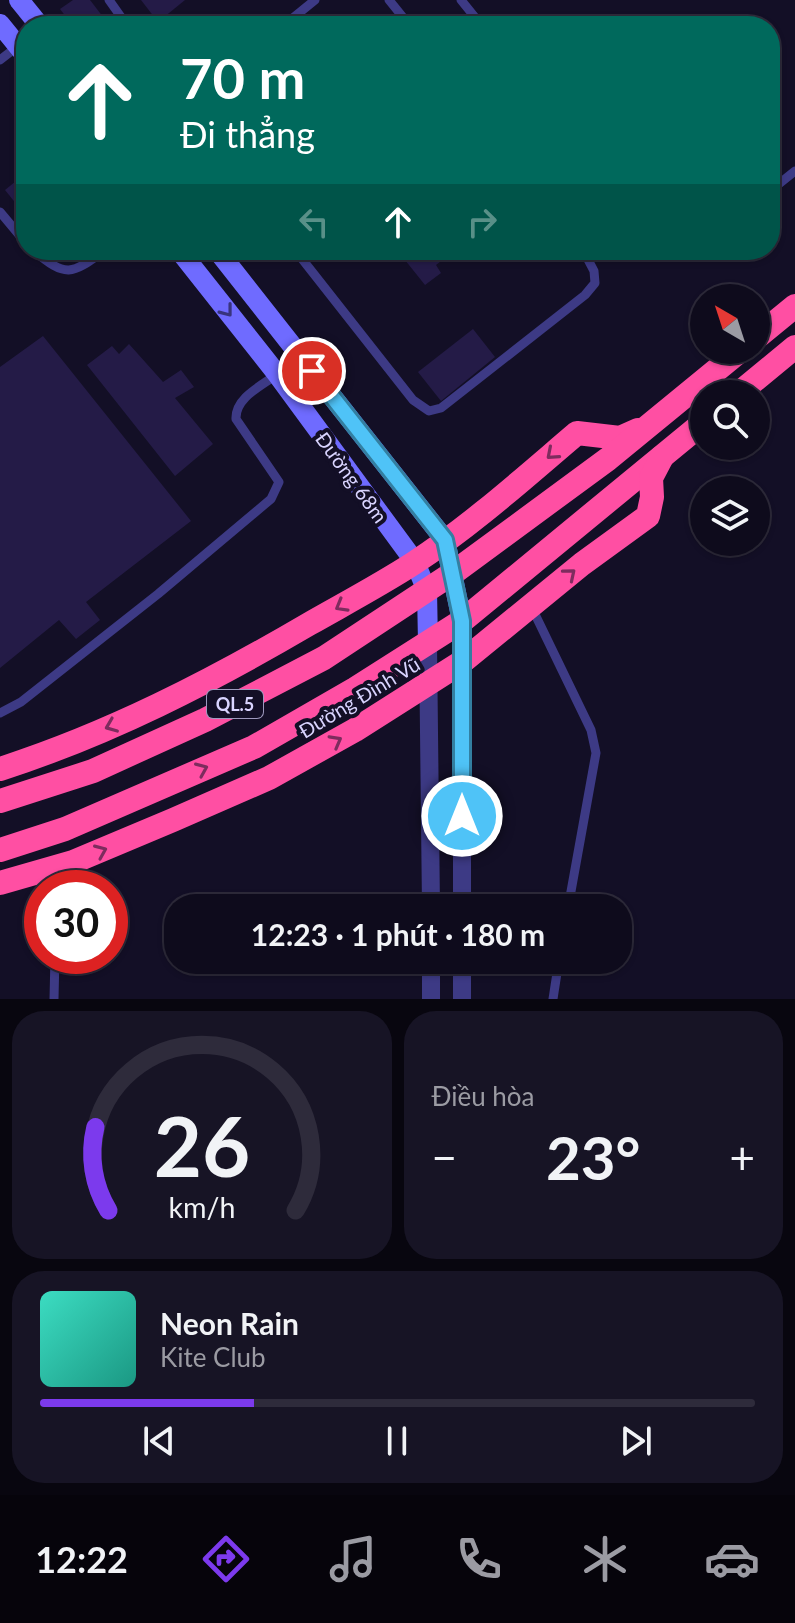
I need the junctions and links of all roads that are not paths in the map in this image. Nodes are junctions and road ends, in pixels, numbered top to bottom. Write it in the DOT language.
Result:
graph roads {
  1 [pos="19,0"];
  2 [pos="315,0"];
  3 [pos="389,0"];
  4 [pos="461,0"];
  5 [pos="32,16"];
  6 [pos="295,16"];
  7 [pos="402,16"];
  8 [pos="474,16"];
  9 [pos="0,24"];
  10 [pos="16,44"];
  11 [pos="0,212"];
  12 [pos="16,231"];
  13 [pos="45,260"];
  14 [pos="91,260"];
  15 [pos="187,260"];
  16 [pos="225,260"];
  17 [pos="303,260"];
  18 [pos="588,260"];
  19 [pos="795,306"];
  20 [pos="770,327"];
  21 [pos="795,347"];
  22 [pos="724,364"];
  23 [pos="277,374"];
  24 [pos="755,380"];
  25 [pos="647,426"];
  26 [pos="690,434"];
  27 [pos="664,455"];
  28 [pos="445,540"];
  29 [pos="415,562"];
  30 [pos="453,573"];
  31 [pos="427,591"];
  32 [pos="531,606"];
  33 [pos="462,621"];
  34 [pos="428,643"];
  35 [pos="462,662"];
  36 [pos="429,683"];
  37 [pos="0,713"];
  38 [pos="0,769"];
  39 [pos="0,801"];
  40 [pos="0,850"];
  41 [pos="73,870"];
  42 [pos="24,881"];
  43 [pos="0,883"];
  44 [pos="431,894"];
  45 [pos="462,894"];
  46 [pos="571,894"];
  47 [pos="55,974"];
  48 [pos="431,974"];
  49 [pos="462,974"];
  50 [pos="557,974"];
  51 [pos="54,999"];
  52 [pos="431,999"];
  53 [pos="462,999"];
  54 [pos="553,999"];
  1 -- 5 [label="street"];
  2 -- 6 [label="lane"];
  3 -- 7 [label="lane"];
  4 -- 8 [label="lane"];
  9 -- 10 [label="street"];
  11 -- 12 [label="lane"];
  13 -- 14 [label="lane"];
  15 -- 23 [label="street, Đường 68m, one-way"];
  16 -- 28 [label="street"];
  17 -- 18 [label="lane"];
  19 -- 20 [label="highway"];
  21 -- 24 [label="highway"];
  22 -- 25 [label="highway, QL.5"];
  23 -- 29 [label="street, Đường 68m"];
  23 -- 37 [label="lane"];
  25 -- 28 [label="highway, one-way"];
  25 -- 30 [label="highway, QL.5"];
  26 -- 27 [label="highway, Đường Đình Vũ"];
  32 -- 27 [label="highway, Đường Đình Vũ, one-way"];
  27 -- 33 [label="highway, Đường Đình Vũ"];
  28 -- 29 [label="highway"];
  28 -- 30 [label="street"];
  29 -- 31 [label="street, Đường 68m"];
  29 -- 38 [label="highway, one-way"];
  30 -- 31 [label="highway, QL.5"];
  30 -- 33 [label="street"];
  31 -- 34 [label="street, Đường 68m"];
  31 -- 39 [label="highway, QL.5"];
  32 -- 35 [label="highway, Đường Đình Vũ"];
  32 -- 46 [label="lane"];
  33 -- 34 [label="highway, Đường Đình Vũ"];
  33 -- 35 [label="street"];
  34 -- 36 [label="street"];
  40 -- 34 [label="highway, Đường Đình Vũ, one-way"];
  35 -- 36 [label="highway, Đường Đình Vũ"];
  35 -- 45 [label="street"];
  41 -- 36 [label="highway, Đường Đình Vũ, one-way"];
  36 -- 44 [label="street"];
  42 -- 43 [label="highway, Đường Đình Vũ"];
  47 -- 51 [label="lane"];
  48 -- 52 [label="street"];
  49 -- 53 [label="street"];
  50 -- 54 [label="lane"];
}
